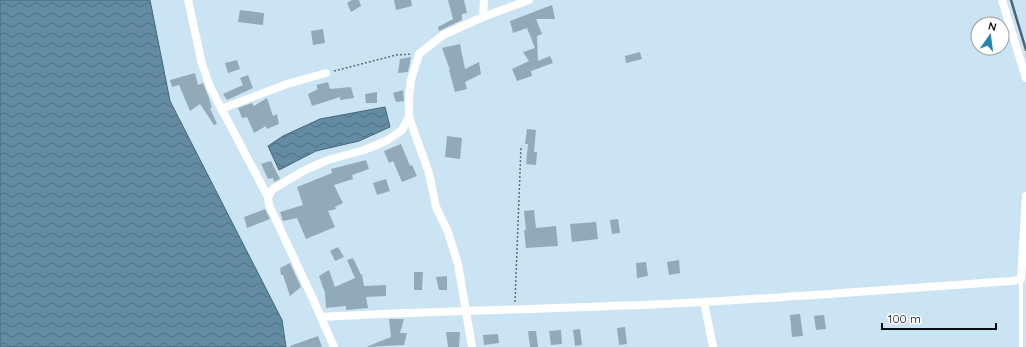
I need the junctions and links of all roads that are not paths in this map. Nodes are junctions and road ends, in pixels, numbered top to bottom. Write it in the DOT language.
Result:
graph roads {
  1 [pos="188,0"];
  2 [pos="484,0"];
  3 [pos="529,0"];
  4 [pos="1002,0"];
  5 [pos="483,17"];
  6 [pos="326,73"];
  7 [pos="1026,78"];
  8 [pos="221,109"];
  9 [pos="409,117"];
  10 [pos="1026,196"];
  11 [pos="268,197"];
  12 [pos="1021,278"];
  13 [pos="704,302"];
  14 [pos="466,312"];
  15 [pos="321,317"];
  16 [pos="334,347"];
  17 [pos="472,347"];
  18 [pos="713,347"];
  19 [pos="1021,347"];
  1 -- 8 [label="street"];
  2 -- 5 [label="street"];
  3 -- 5 [label="street"];
  4 -- 7 [label="street"];
  5 -- 9 [label="street"];
  6 -- 8 [label="street"];
  8 -- 11 [label="street"];
  9 -- 11 [label="street"];
  9 -- 14 [label="street"];
  10 -- 12 [label="street"];
  11 -- 15 [label="street"];
  12 -- 13 [label="street"];
  12 -- 19 [label="lane"];
  13 -- 14 [label="street"];
  13 -- 18 [label="street"];
  14 -- 15 [label="street"];
  14 -- 17 [label="street"];
  15 -- 16 [label="street"];
}
